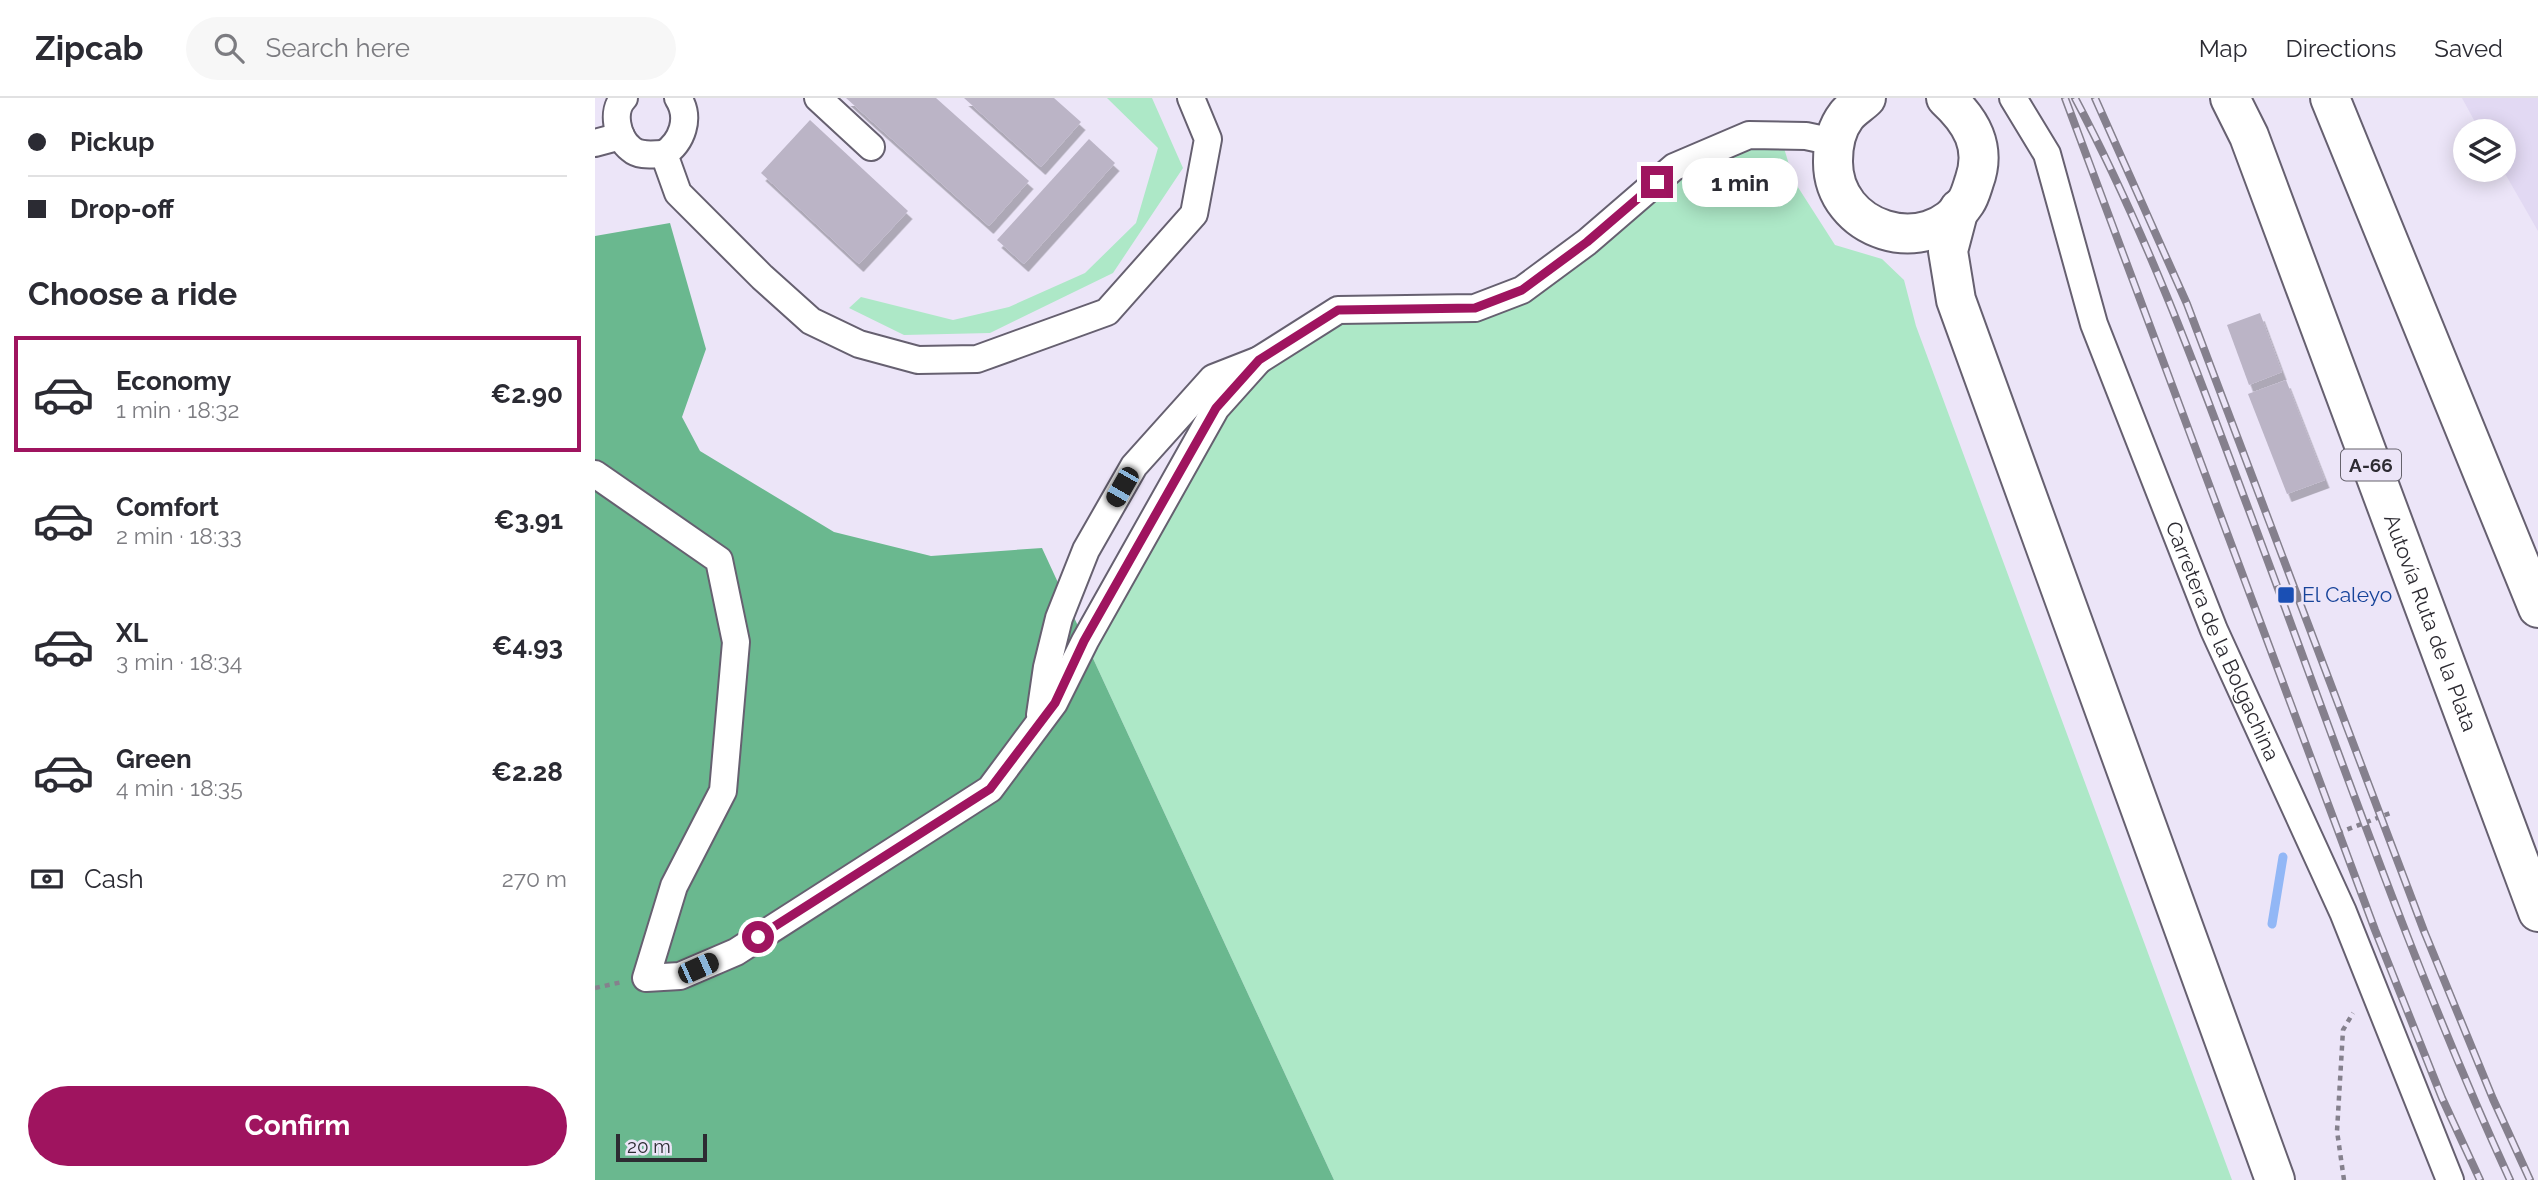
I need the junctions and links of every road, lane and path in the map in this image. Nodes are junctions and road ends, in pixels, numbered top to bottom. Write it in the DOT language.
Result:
graph roads {
  1 [pos="624,98"];
  2 [pos="678,98"];
  3 [pos="818,98"];
  4 [pos="1191,98"];
  5 [pos="1866,98"];
  6 [pos="1946,98"];
  7 [pos="2013,98"];
  8 [pos="2230,98"];
  9 [pos="2330,98"];
  10 [pos="621,136"];
  11 [pos="1833,142"];
  12 [pos="595,143"];
  13 [pos="871,147"];
  14 [pos="664,154"];
  15 [pos="1959,209"];
  16 [pos="1895,233"];
  17 [pos="1956,300"];
  18 [pos="1259,360"];
  19 [pos="595,474"];
  20 [pos="2538,608"];
  21 [pos="1039,724"];
  22 [pos="2393,812"];
  23 [pos="2312,844"];
  24 [pos="2538,912"];
  25 [pos="2371,983"];
  26 [pos="2275,1180"];
  27 [pos="2344,1180"];
  28 [pos="2450,1180"];
  1 -- 10 [label="street"];
  2 -- 14 [label="street"];
  3 -- 13 [label="street"];
  4 -- 14 [label="street"];
  5 -- 11 [label="main road"];
  6 -- 15 [label="main road"];
  7 -- 23 [label="street, Carretera de la Bolgachina"];
  8 -- 24 [label="main road, Autovía Ruta de la Plata / A-66"];
  9 -- 20 [label="main road"];
  10 -- 12 [label="street"];
  10 -- 14 [label="street"];
  11 -- 16 [label="main road"];
  11 -- 18 [label="street"];
  15 -- 16 [label="main road"];
  15 -- 17 [label="main road"];
  16 -- 17 [label="main road"];
  17 -- 26 [label="main road"];
  18 -- 21 [label="street"];
  18 -- 21 [label="street"];
  19 -- 21 [label="street"];
  22 -- 23 [label="path"];
  23 -- 25 [label="street, Carretera de la Bolgachina"];
  25 -- 27 [label="path"];
  25 -- 28 [label="street, Carretera de la Bolgachina"];
}
